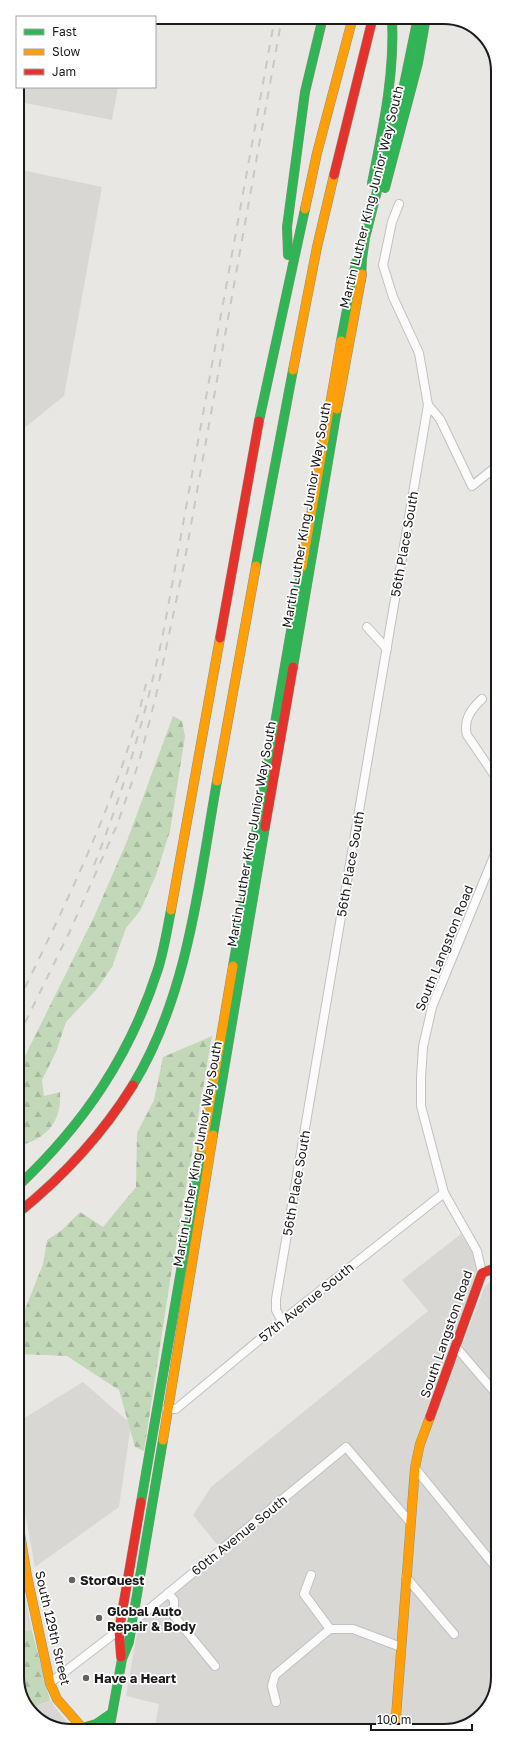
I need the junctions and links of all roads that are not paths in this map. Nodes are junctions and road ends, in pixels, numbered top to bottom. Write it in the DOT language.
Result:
graph roads {
  1 [pos="321,24"];
  2 [pos="351,24"];
  3 [pos="371,24"];
  4 [pos="392,24"];
  5 [pos="417,24"];
  6 [pos="425,24"];
  7 [pos="399,204"];
  8 [pos="289,276"];
  9 [pos="360,280"];
  10 [pos="428,405"];
  11 [pos="491,471"];
  12 [pos="367,627"];
  13 [pos="386,649"];
  14 [pos="482,699"];
  15 [pos="491,771"];
  16 [pos="491,864"];
  17 [pos="24,1180"];
  18 [pos="444,1193"];
  19 [pos="24,1208"];
  20 [pos="491,1270"];
  21 [pos="482,1273"];
  22 [pos="282,1321"];
  23 [pos="456,1348"];
  24 [pos="491,1388"];
  25 [pos="167,1409"];
  26 [pos="415,1468"];
  27 [pos="410,1522"];
  28 [pos="24,1561"];
  29 [pos="491,1561"];
  30 [pos="311,1575"];
  31 [pos="406,1577"];
  32 [pos="168,1593"];
  33 [pos="132,1622"];
  34 [pos="330,1628"];
  35 [pos="119,1630"];
  36 [pos="454,1634"];
  37 [pos="401,1647"];
  38 [pos="122,1659"];
  39 [pos="215,1666"];
  40 [pos="50,1683"];
  41 [pos="276,1702"];
  42 [pos="112,1713"];
  43 [pos="79,1724"];
  44 [pos="96,1724"];
  45 [pos="110,1724"];
  46 [pos="395,1724"];
  1 -- 8 [label="main road"];
  2 -- 8 [label="main road"];
  3 -- 19 [label="main road"];
  4 -- 35 [label="main road, Martin Luther King Junior Way South"];
  5 -- 9 [label="main road"];
  6 -- 9 [label="main road, Martin Luther King Junior Way South"];
  7 -- 10 [label="street"];
  8 -- 17 [label="main road"];
  9 -- 25 [label="main road, Martin Luther King Junior Way South"];
  10 -- 11 [label="street"];
  10 -- 13 [label="street, 56th Place South"];
  12 -- 13 [label="street"];
  13 -- 22 [label="street, 56th Place South"];
  14 -- 15 [label="street"];
  16 -- 18 [label="street, South Langston Road"];
  18 -- 21 [label="street, South Langston Road"];
  18 -- 22 [label="street, 57th Avenue South"];
  20 -- 21 [label="main road"];
  21 -- 23 [label="main road, South Langston Road"];
  22 -- 25 [label="street, 57th Avenue South"];
  23 -- 24 [label="street"];
  23 -- 26 [label="main road, South Langston Road"];
  25 -- 33 [label="main road, Martin Luther King Junior Way South"];
  26 -- 27 [label="main road, South Langston Road"];
  26 -- 29 [label="street"];
  27 -- 31 [label="main road, South Langston Road"];
  27 -- 32 [label="street, 60th Avenue South"];
  28 -- 40 [label="main road, South 129th Street"];
  30 -- 34 [label="street"];
  31 -- 36 [label="street"];
  31 -- 37 [label="main road, South Langston Road"];
  32 -- 33 [label="street, 60th Avenue South"];
  32 -- 39 [label="street"];
  33 -- 38 [label="main road, Martin Luther King Junior Way South"];
  34 -- 37 [label="street"];
  34 -- 41 [label="street"];
  35 -- 38 [label="main road, Martin Luther King Junior Way South"];
  35 -- 40 [label="street"];
  37 -- 46 [label="main road, South Langston Road"];
  38 -- 42 [label="main road, Martin Luther King Junior Way South"];
  40 -- 43 [label="main road, South 129th Street"];
  42 -- 44 [label="main road"];
  42 -- 45 [label="main road, Martin Luther King Junior Way South"];
}
